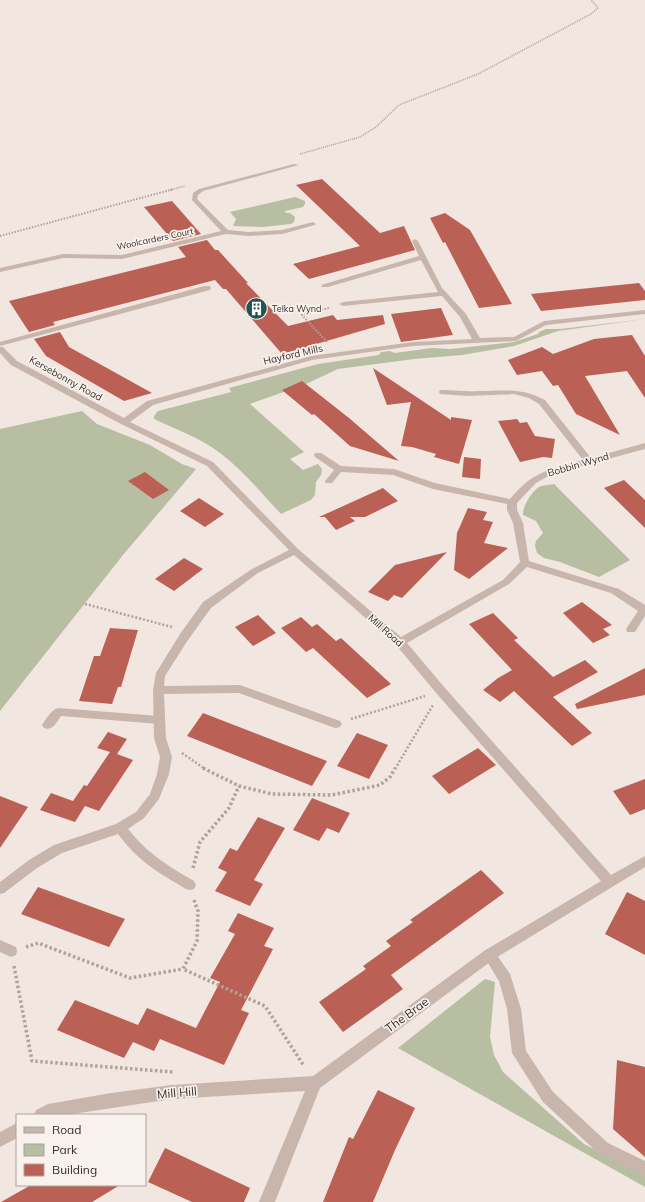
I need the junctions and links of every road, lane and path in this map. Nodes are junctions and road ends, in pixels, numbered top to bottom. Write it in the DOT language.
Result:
graph roads {
  1 [pos="591,0"];
  2 [pos="299,154"];
  3 [pos="296,165"];
  4 [pos="189,185"];
  5 [pos="306,216"];
  6 [pos="226,232"];
  7 [pos="0,236"];
  8 [pos="414,241"];
  9 [pos="423,257"];
  10 [pos="0,270"];
  11 [pos="325,285"];
  12 [pos="207,288"];
  13 [pos="444,294"];
  14 [pos="343,304"];
  15 [pos="645,312"];
  16 [pos="477,340"];
  17 [pos="0,344"];
  18 [pos="0,349"];
  19 [pos="339,354"];
  20 [pos="443,392"];
  21 [pos="124,422"];
  22 [pos="645,446"];
  23 [pos="318,455"];
  24 [pos="588,460"];
  25 [pos="339,469"];
  26 [pos="329,481"];
  27 [pos="512,502"];
  28 [pos="295,551"];
  29 [pos="525,563"];
  30 [pos="85,604"];
  31 [pos="644,610"];
  32 [pos="630,629"];
  33 [pos="188,631"];
  34 [pos="400,642"];
  35 [pos="158,690"];
  36 [pos="441,691"];
  37 [pos="160,720"];
  38 [pos="336,724"];
  39 [pos="48,725"];
  40 [pos="160,738"];
  41 [pos="238,786"];
  42 [pos="120,828"];
  43 [pos="645,861"];
  44 [pos="610,882"];
  45 [pos="190,885"];
  46 [pos="0,889"];
  47 [pos="6,949"];
  48 [pos="490,954"];
  49 [pos="182,969"];
  50 [pos="181,1073"];
  51 [pos="315,1083"];
  52 [pos="43,1114"];
  53 [pos="16,1131"];
  54 [pos="0,1140"];
  55 [pos="645,1169"];
  56 [pos="267,1202"];
  1 -- 2 [label="path"];
  3 -- 6 [label="street"];
  4 -- 7 [label="path"];
  5 -- 6 [label="street, Woolcarders Court"];
  6 -- 10 [label="street, Woolcarders Court"];
  8 -- 9 [label="street"];
  9 -- 11 [label="street"];
  9 -- 13 [label="street"];
  12 -- 17 [label="street"];
  13 -- 14 [label="street"];
  13 -- 16 [label="street"];
  14 -- 19 [label="path"];
  15 -- 16 [label="street, Hayford Mills"];
  16 -- 19 [label="street, Hayford Mills"];
  18 -- 21 [label="street, Kersebonny Road"];
  19 -- 21 [label="street, Hayford Mills"];
  20 -- 24 [label="street"];
  21 -- 28 [label="street, Mill Road"];
  22 -- 24 [label="street, Bobbin Wynd"];
  23 -- 25 [label="street"];
  24 -- 27 [label="street, Bobbin Wynd"];
  25 -- 26 [label="street"];
  25 -- 27 [label="street"];
  27 -- 29 [label="street"];
  28 -- 33 [label="street"];
  28 -- 34 [label="street, Mill Road"];
  29 -- 31 [label="street"];
  29 -- 34 [label="street"];
  30 -- 33 [label="path"];
  31 -- 32 [label="street"];
  33 -- 35 [label="street"];
  34 -- 36 [label="street, Mill Road"];
  35 -- 37 [label="street"];
  35 -- 38 [label="street"];
  36 -- 38 [label="path"];
  36 -- 41 [label="path"];
  36 -- 44 [label="street, Mill Road"];
  37 -- 39 [label="street"];
  37 -- 40 [label="street"];
  40 -- 41 [label="path"];
  40 -- 42 [label="street"];
  41 -- 45 [label="path"];
  42 -- 45 [label="street"];
  42 -- 46 [label="street"];
  43 -- 44 [label="street, The Brae"];
  44 -- 48 [label="street, The Brae"];
  45 -- 49 [label="path"];
  47 -- 49 [label="path"];
  47 -- 50 [label="path"];
  48 -- 51 [label="street, The Brae"];
  48 -- 55 [label="street"];
  49 -- 51 [label="path"];
  51 -- 52 [label="street, Mill Hill"];
  51 -- 56 [label="street"];
  53 -- 54 [label="street"];
}
